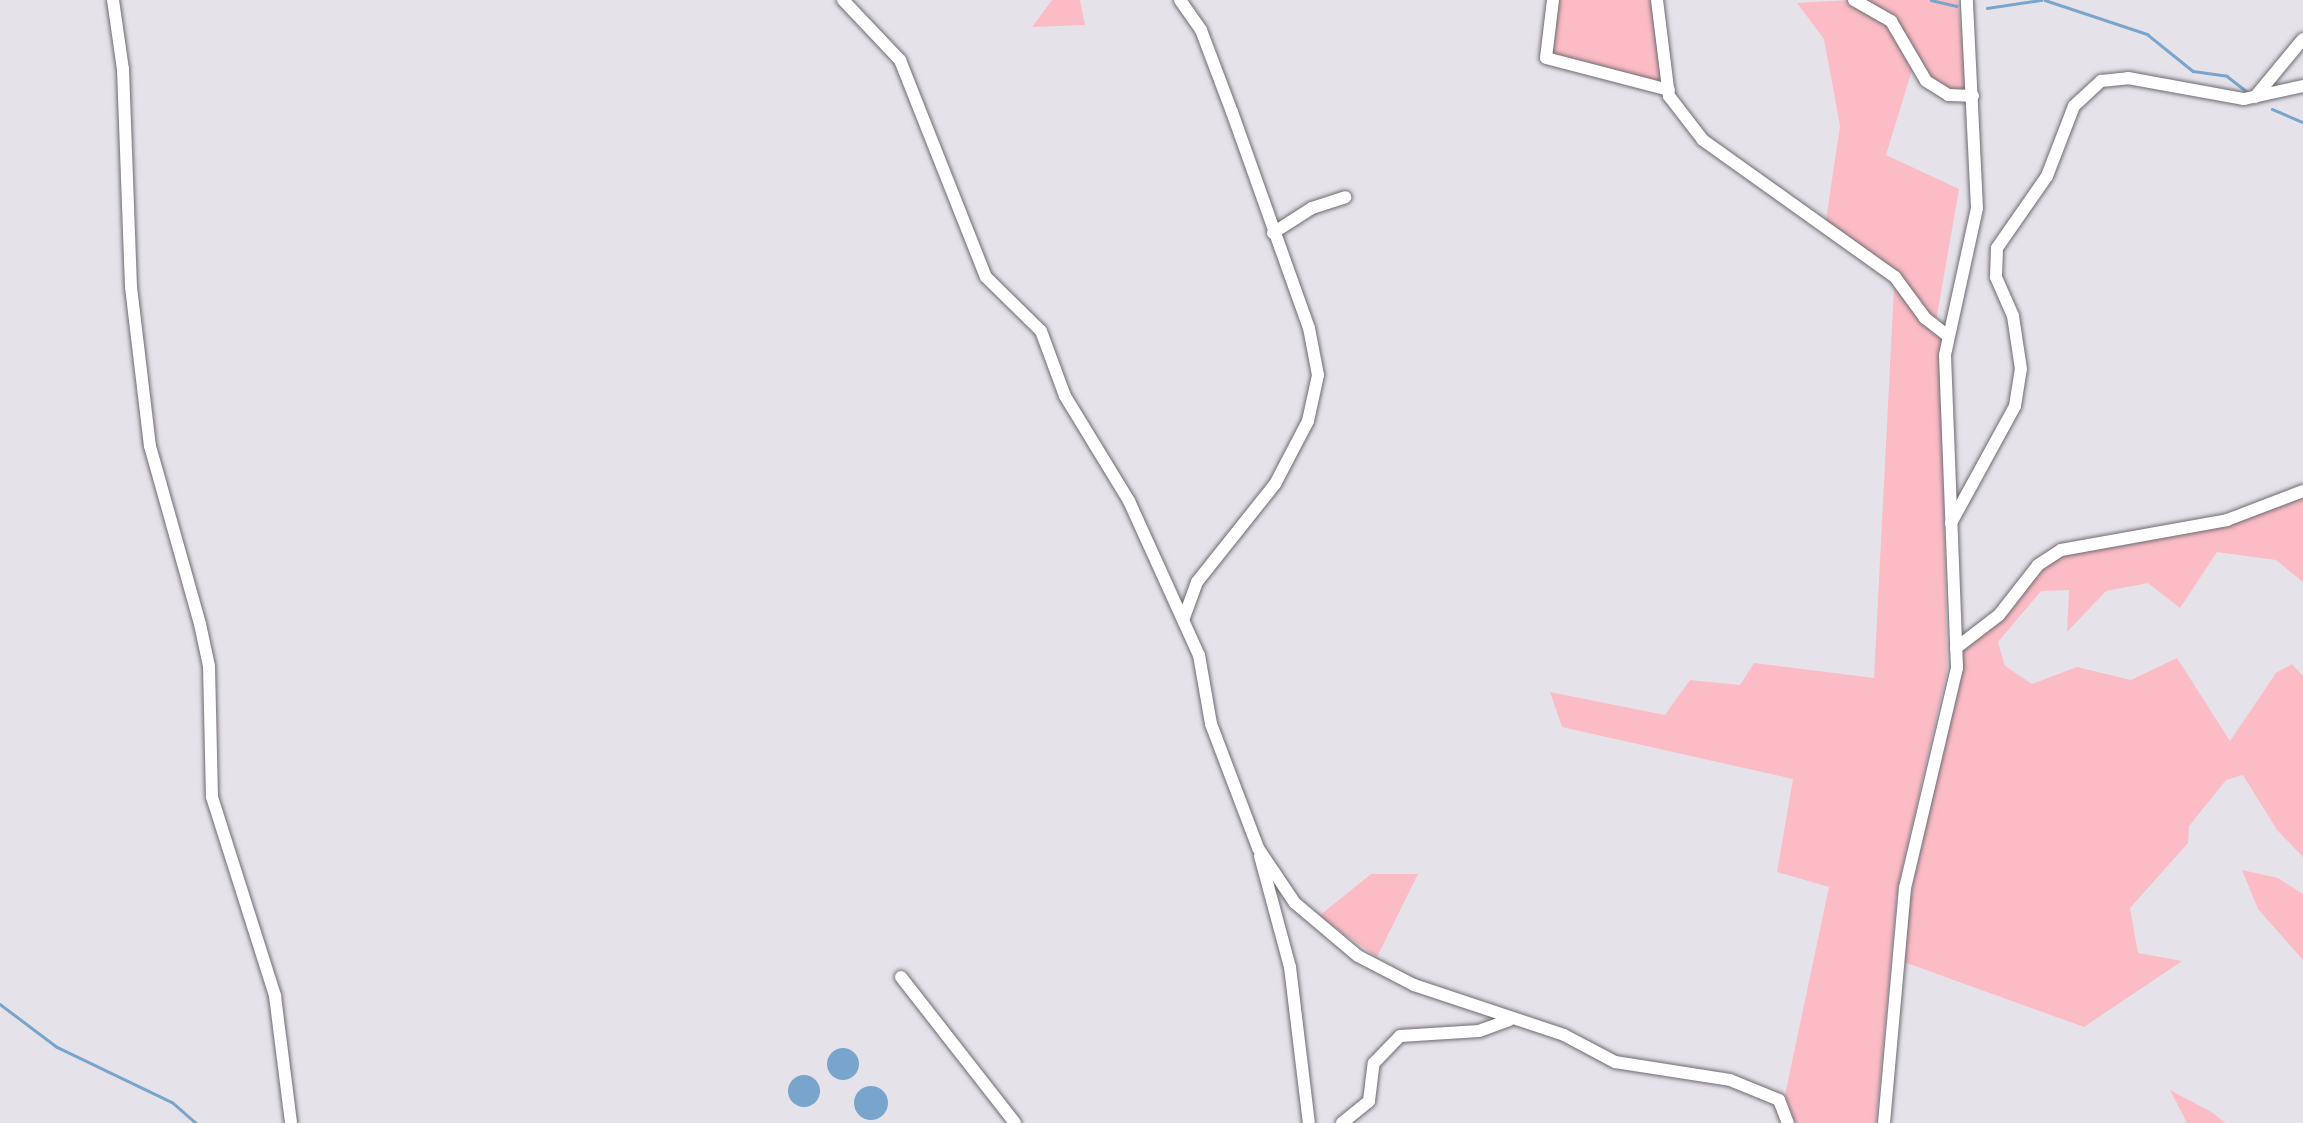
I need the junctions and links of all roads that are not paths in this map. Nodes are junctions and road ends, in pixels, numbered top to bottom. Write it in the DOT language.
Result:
graph roads {
  1 [pos="113,0"];
  2 [pos="843,0"];
  3 [pos="1180,0"];
  4 [pos="1552,0"];
  5 [pos="1658,0"];
  6 [pos="1854,0"];
  7 [pos="1967,0"];
  8 [pos="2303,39"];
  9 [pos="2303,86"];
  10 [pos="1669,90"];
  11 [pos="1974,96"];
  12 [pos="2255,96"];
  13 [pos="1345,197"];
  14 [pos="1274,234"];
  15 [pos="1948,336"];
  16 [pos="2303,491"];
  17 [pos="1950,525"];
  18 [pos="1184,618"];
  19 [pos="1956,648"];
  20 [pos="1258,848"];
  21 [pos="901,977"];
  22 [pos="1509,1020"];
  23 [pos="291,1123"];
  24 [pos="1014,1123"];
  25 [pos="1308,1123"];
  26 [pos="1342,1123"];
  27 [pos="1788,1123"];
  28 [pos="1884,1123"];
  1 -- 23 [label="street"];
  2 -- 18 [label="street"];
  3 -- 14 [label="street"];
  4 -- 10 [label="street"];
  5 -- 10 [label="street"];
  6 -- 11 [label="street"];
  7 -- 11 [label="street"];
  8 -- 12 [label="street"];
  9 -- 12 [label="street"];
  10 -- 15 [label="street"];
  11 -- 15 [label="street"];
  12 -- 17 [label="street"];
  13 -- 14 [label="street"];
  14 -- 18 [label="street"];
  15 -- 17 [label="street"];
  16 -- 19 [label="street"];
  17 -- 19 [label="street"];
  18 -- 20 [label="street"];
  19 -- 28 [label="street"];
  20 -- 22 [label="street"];
  20 -- 25 [label="street"];
  21 -- 24 [label="street"];
  22 -- 26 [label="street"];
  22 -- 27 [label="street"];
}
